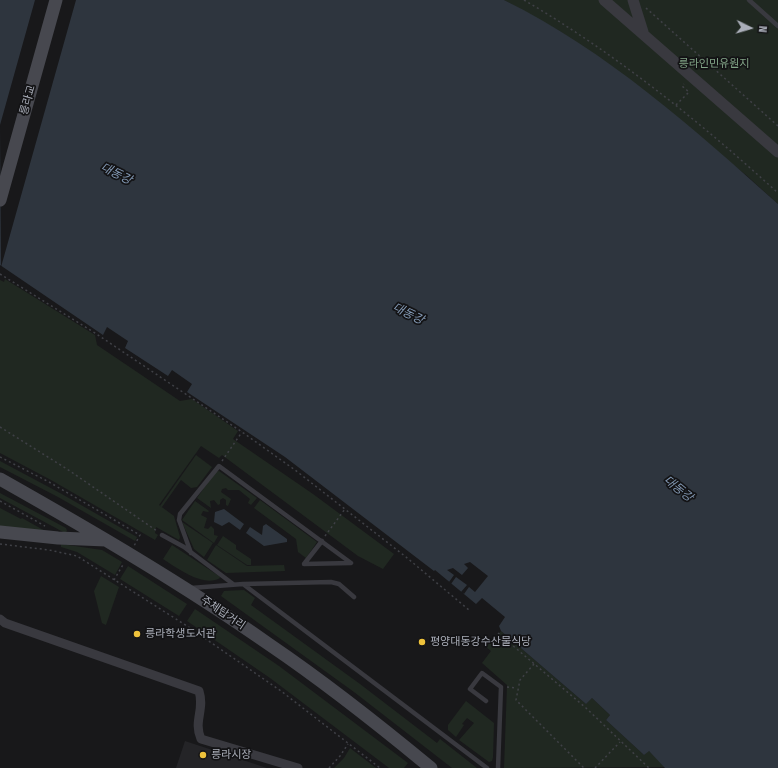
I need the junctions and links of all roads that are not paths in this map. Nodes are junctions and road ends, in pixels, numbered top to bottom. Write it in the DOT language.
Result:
graph roads {
  1 [pos="56,0"];
  2 [pos="604,0"];
  3 [pos="634,0"];
  4 [pos="748,0"];
  5 [pos="778,26"];
  6 [pos="643,33"];
  7 [pos="778,152"];
  8 [pos="0,200"];
  9 [pos="0,479"];
  10 [pos="0,532"];
  11 [pos="162,535"];
  12 [pos="107,540"];
  13 [pos="322,541"];
  14 [pos="191,553"];
  15 [pos="233,584"];
  16 [pos="243,584"];
  17 [pos="186,588"];
  18 [pos="354,598"];
  19 [pos="0,618"];
  20 [pos="486,701"];
  21 [pos="298,768"];
  22 [pos="431,768"];
  23 [pos="487,768"];
  24 [pos="498,768"];
  1 -- 8 [label="main road, 릉라교"];
  2 -- 6 [label="street"];
  3 -- 6 [label="street"];
  4 -- 5 [label="lane"];
  6 -- 7 [label="street"];
  9 -- 12 [label="main road, 주체탑거리"];
  10 -- 12 [label="main road"];
  11 -- 14 [label="lane"];
  12 -- 17 [label="main road, 주체탑거리"];
  13 -- 13 [label="lane"];
  13 -- 14 [label="lane"];
  14 -- 15 [label="lane"];
  15 -- 16 [label="lane"];
  15 -- 17 [label="lane"];
  16 -- 18 [label="lane"];
  16 -- 23 [label="lane"];
  17 -- 22 [label="main road, 주체탑거리"];
  19 -- 21 [label="street"];
  20 -- 24 [label="lane"];
}
